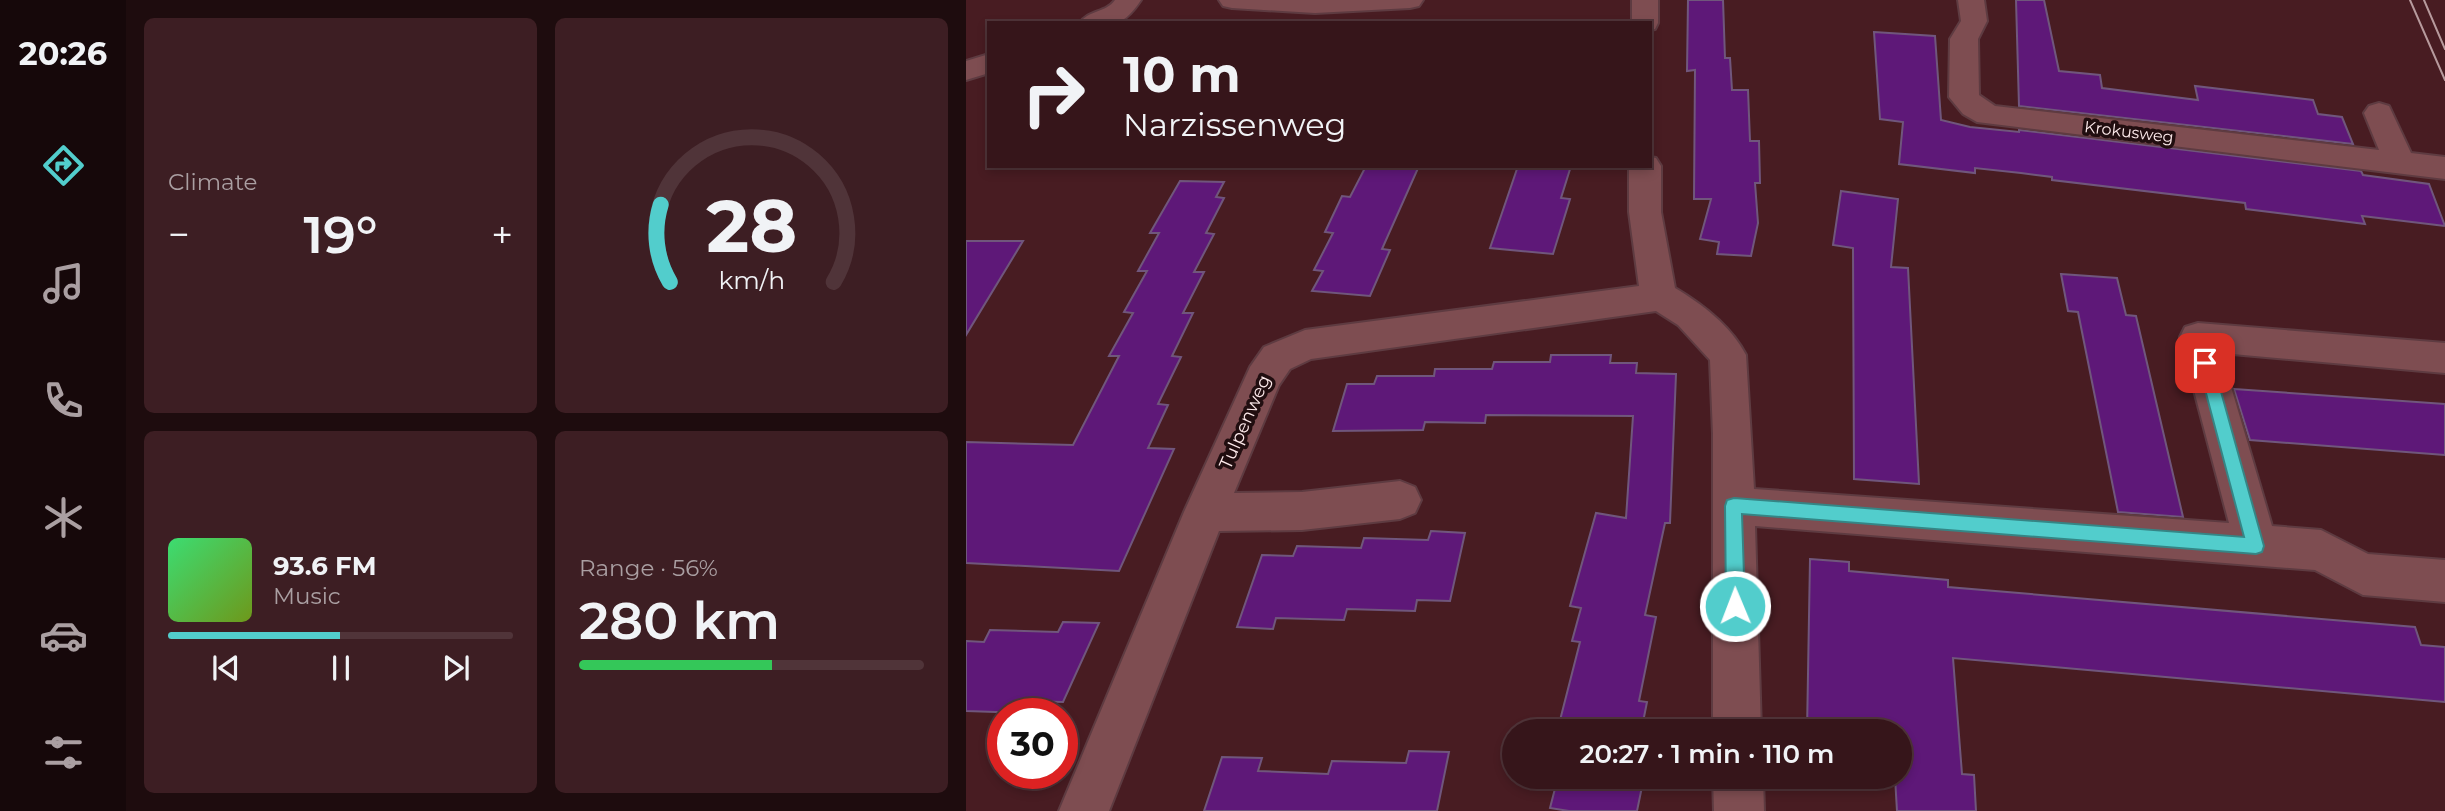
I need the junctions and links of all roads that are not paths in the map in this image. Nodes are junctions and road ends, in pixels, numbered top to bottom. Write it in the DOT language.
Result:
graph roads {
  1 [pos="1128,0"];
  2 [pos="1232,0"];
  3 [pos="1410,0"];
  4 [pos="1645,0"];
  5 [pos="1971,0"];
  6 [pos="1098,21"];
  7 [pos="1645,21"];
  8 [pos="987,64"];
  9 [pos="966,71"];
  10 [pos="2379,113"];
  11 [pos="2400,164"];
  12 [pos="1645,168"];
  13 [pos="2445,168"];
  14 [pos="1661,297"];
  15 [pos="2445,358"];
  16 [pos="1400,500"];
  17 [pos="1734,506"];
  18 [pos="1205,512"];
  19 [pos="2256,546"];
  20 [pos="2445,580"];
  21 [pos="1737,719"];
  22 [pos="1738,789"];
  23 [pos="1084,811"];
  24 [pos="1739,811"];
  1 -- 6 [label="street"];
  2 -- 3 [label="street"];
  4 -- 7 [label="street"];
  5 -- 11 [label="street, Krokusweg"];
  8 -- 9 [label="street"];
  10 -- 11 [label="street"];
  11 -- 13 [label="street, Krokusweg"];
  12 -- 14 [label="street"];
  14 -- 17 [label="street"];
  14 -- 18 [label="street, Tulpenweg"];
  15 -- 19 [label="street"];
  16 -- 18 [label="street"];
  17 -- 19 [label="street"];
  17 -- 21 [label="street"];
  18 -- 23 [label="street, Tulpenweg"];
  19 -- 20 [label="street"];
  22 -- 24 [label="street"];
}
